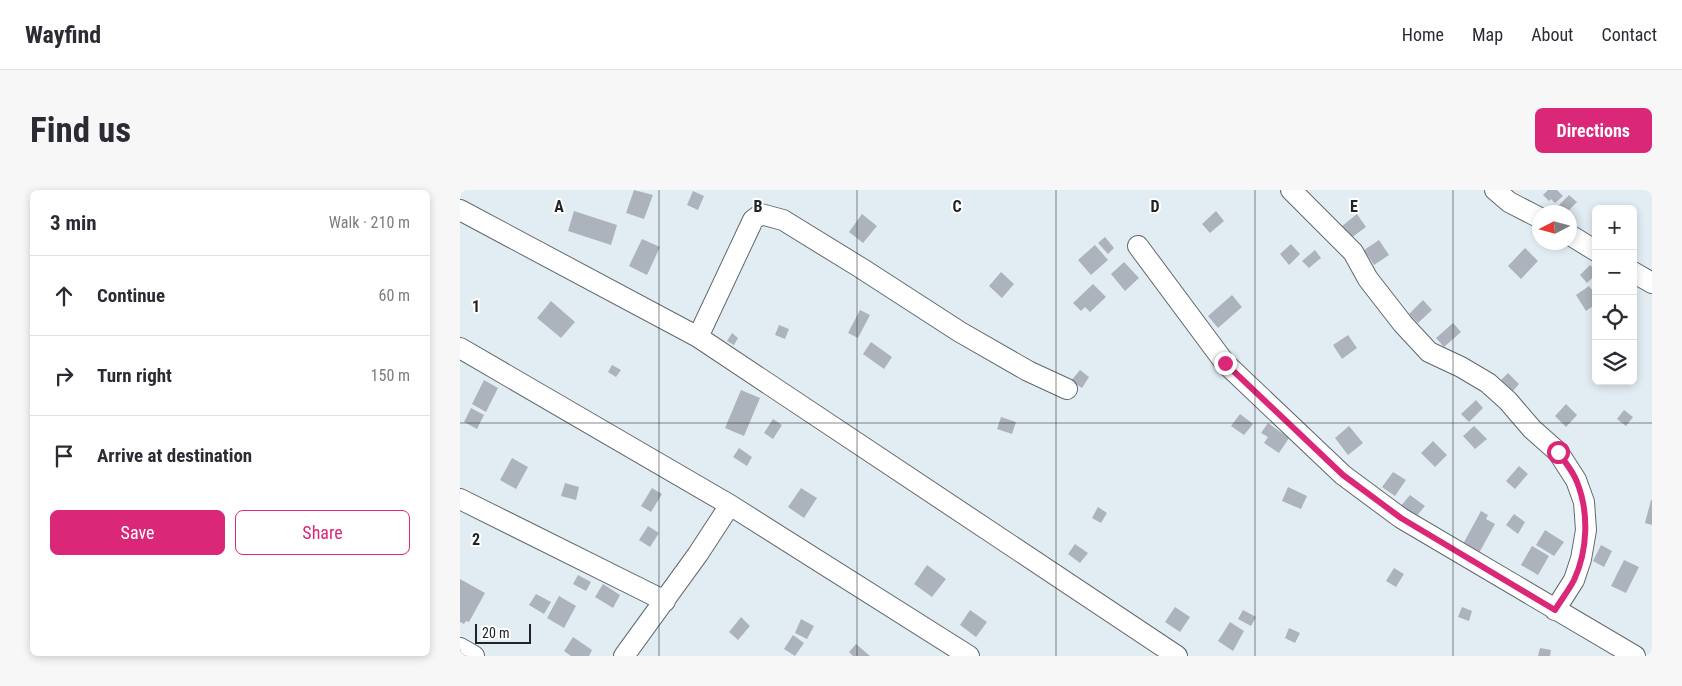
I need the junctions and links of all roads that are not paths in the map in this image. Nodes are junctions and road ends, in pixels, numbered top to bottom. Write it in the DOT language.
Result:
graph roads {
  1 [pos="1291,190"];
  2 [pos="1495,190"];
  3 [pos="460,210"];
  4 [pos="1532,214"];
  5 [pos="1577,239"];
  6 [pos="1138,246"];
  7 [pos="1594,250"];
  8 [pos="1637,274"];
  9 [pos="1652,283"];
  10 [pos="698,337"];
  11 [pos="460,348"];
  12 [pos="1067,389"];
  13 [pos="460,499"];
  14 [pos="730,505"];
  15 [pos="665,601"];
  16 [pos="1555,610"];
  17 [pos="460,648"];
  18 [pos="474,656"];
  19 [pos="624,656"];
  20 [pos="969,656"];
  21 [pos="1177,656"];
  22 [pos="1634,656"];
  1 -- 16 [label="street"];
  2 -- 4 [label="street"];
  3 -- 10 [label="street"];
  5 -- 7 [label="street"];
  6 -- 16 [label="street"];
  8 -- 9 [label="street"];
  10 -- 12 [label="street"];
  10 -- 21 [label="street"];
  11 -- 14 [label="street"];
  13 -- 15 [label="street"];
  14 -- 15 [label="street"];
  14 -- 20 [label="street"];
  15 -- 19 [label="street"];
  16 -- 22 [label="street"];
  17 -- 18 [label="street"];
}
